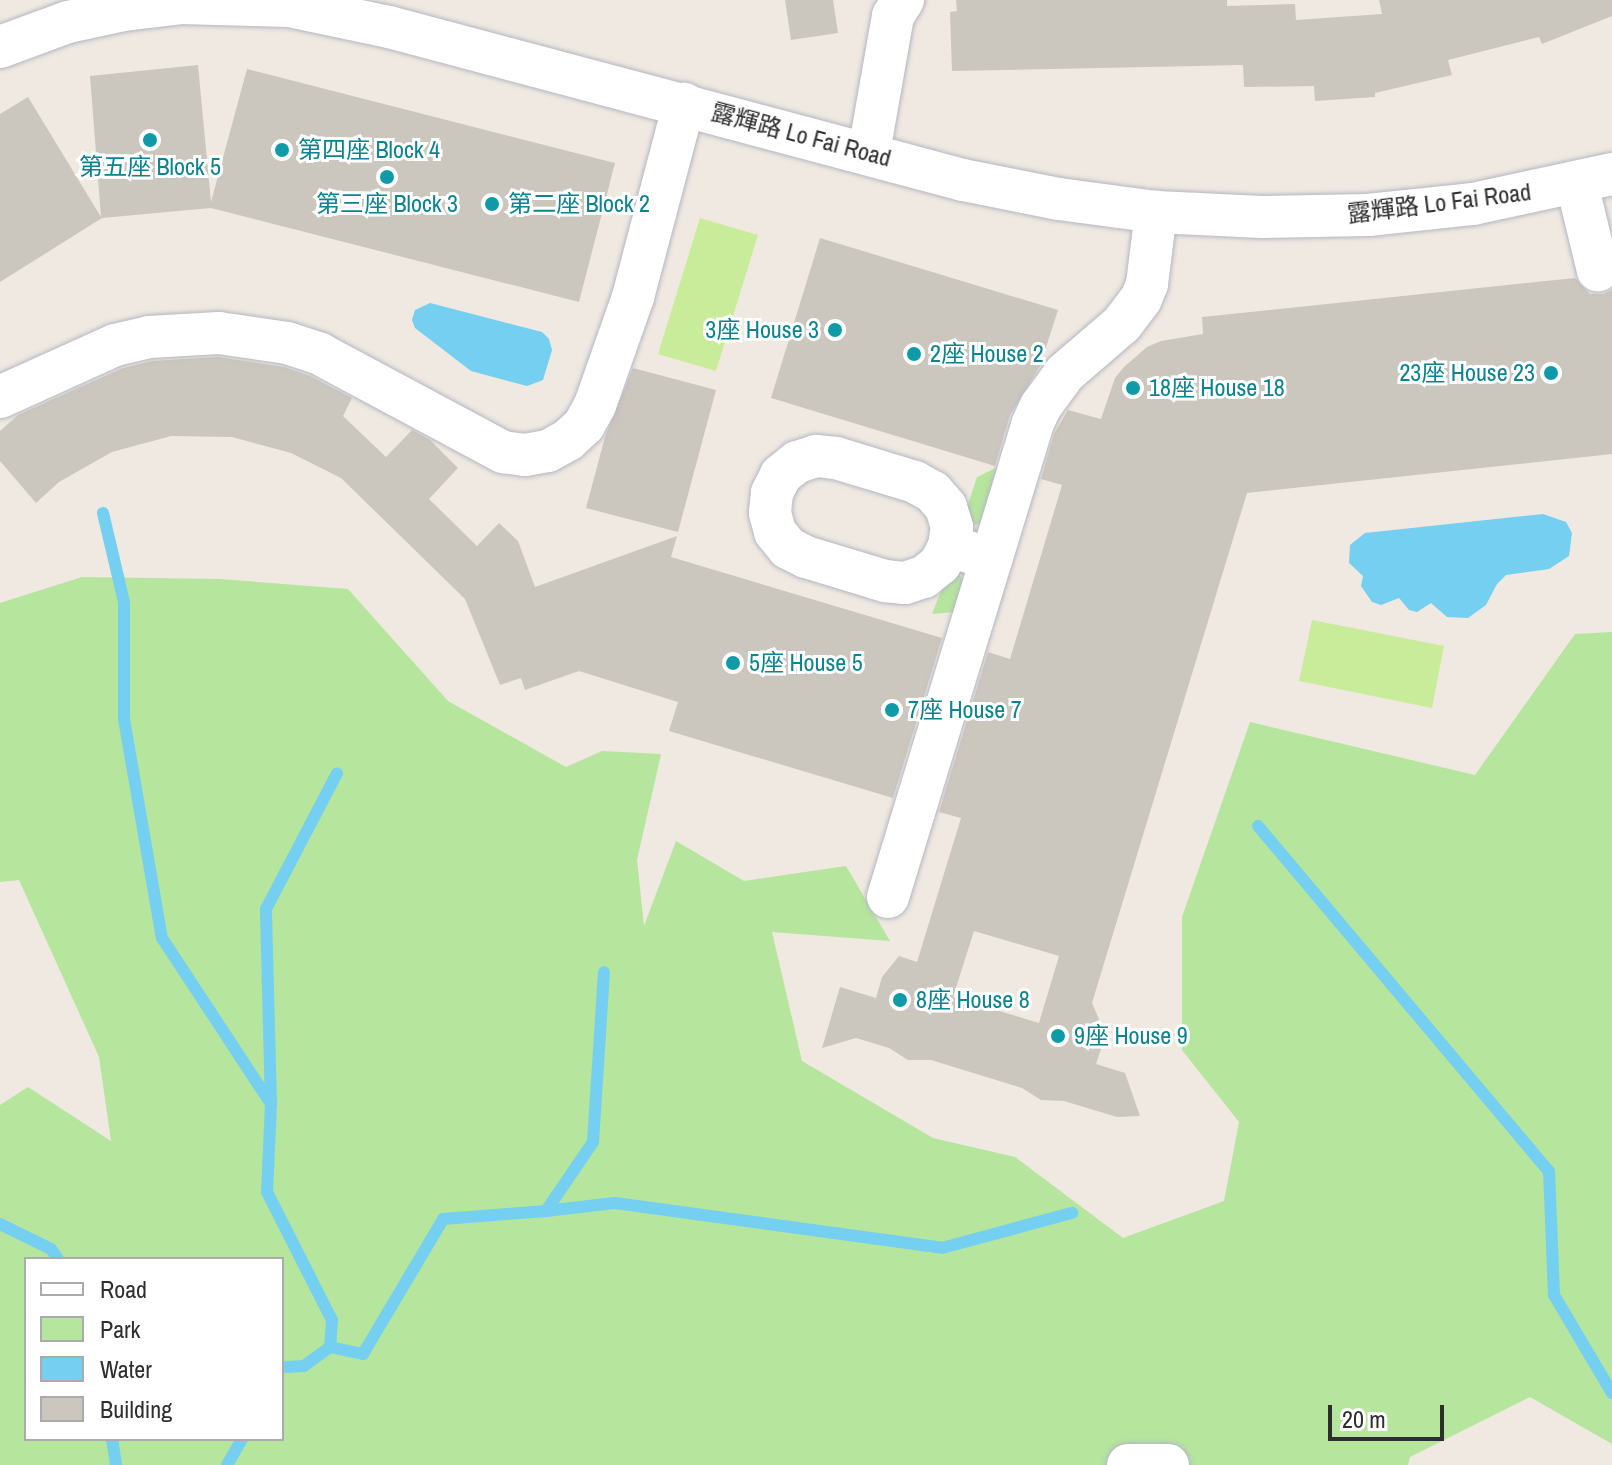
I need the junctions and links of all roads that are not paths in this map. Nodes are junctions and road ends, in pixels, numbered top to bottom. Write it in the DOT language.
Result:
graph roads {
  1 [pos="903,0"];
  2 [pos="238,1"];
  3 [pos="0,47"];
  4 [pos="684,104"];
  5 [pos="869,152"];
  6 [pos="1595,179"];
  7 [pos="1156,212"];
  8 [pos="1598,271"];
  9 [pos="0,397"];
  10 [pos="949,546"];
  11 [pos="991,559"];
  12 [pos="888,897"];
  13 [pos="1128,1465"];
  14 [pos="1168,1465"];
  1 -- 5 [label="street"];
  2 -- 3 [label="street, 露輝路 Lo Fai Road"];
  2 -- 4 [label="street, 露輝路 Lo Fai Road"];
  4 -- 5 [label="street, 露輝路 Lo Fai Road"];
  4 -- 9 [label="street"];
  5 -- 7 [label="street, 露輝路 Lo Fai Road"];
  6 -- 7 [label="street, 露輝路 Lo Fai Road"];
  6 -- 8 [label="street"];
  7 -- 11 [label="street"];
  10 -- 11 [label="street"];
  11 -- 12 [label="street"];
  13 -- 14 [label="street"];
}
